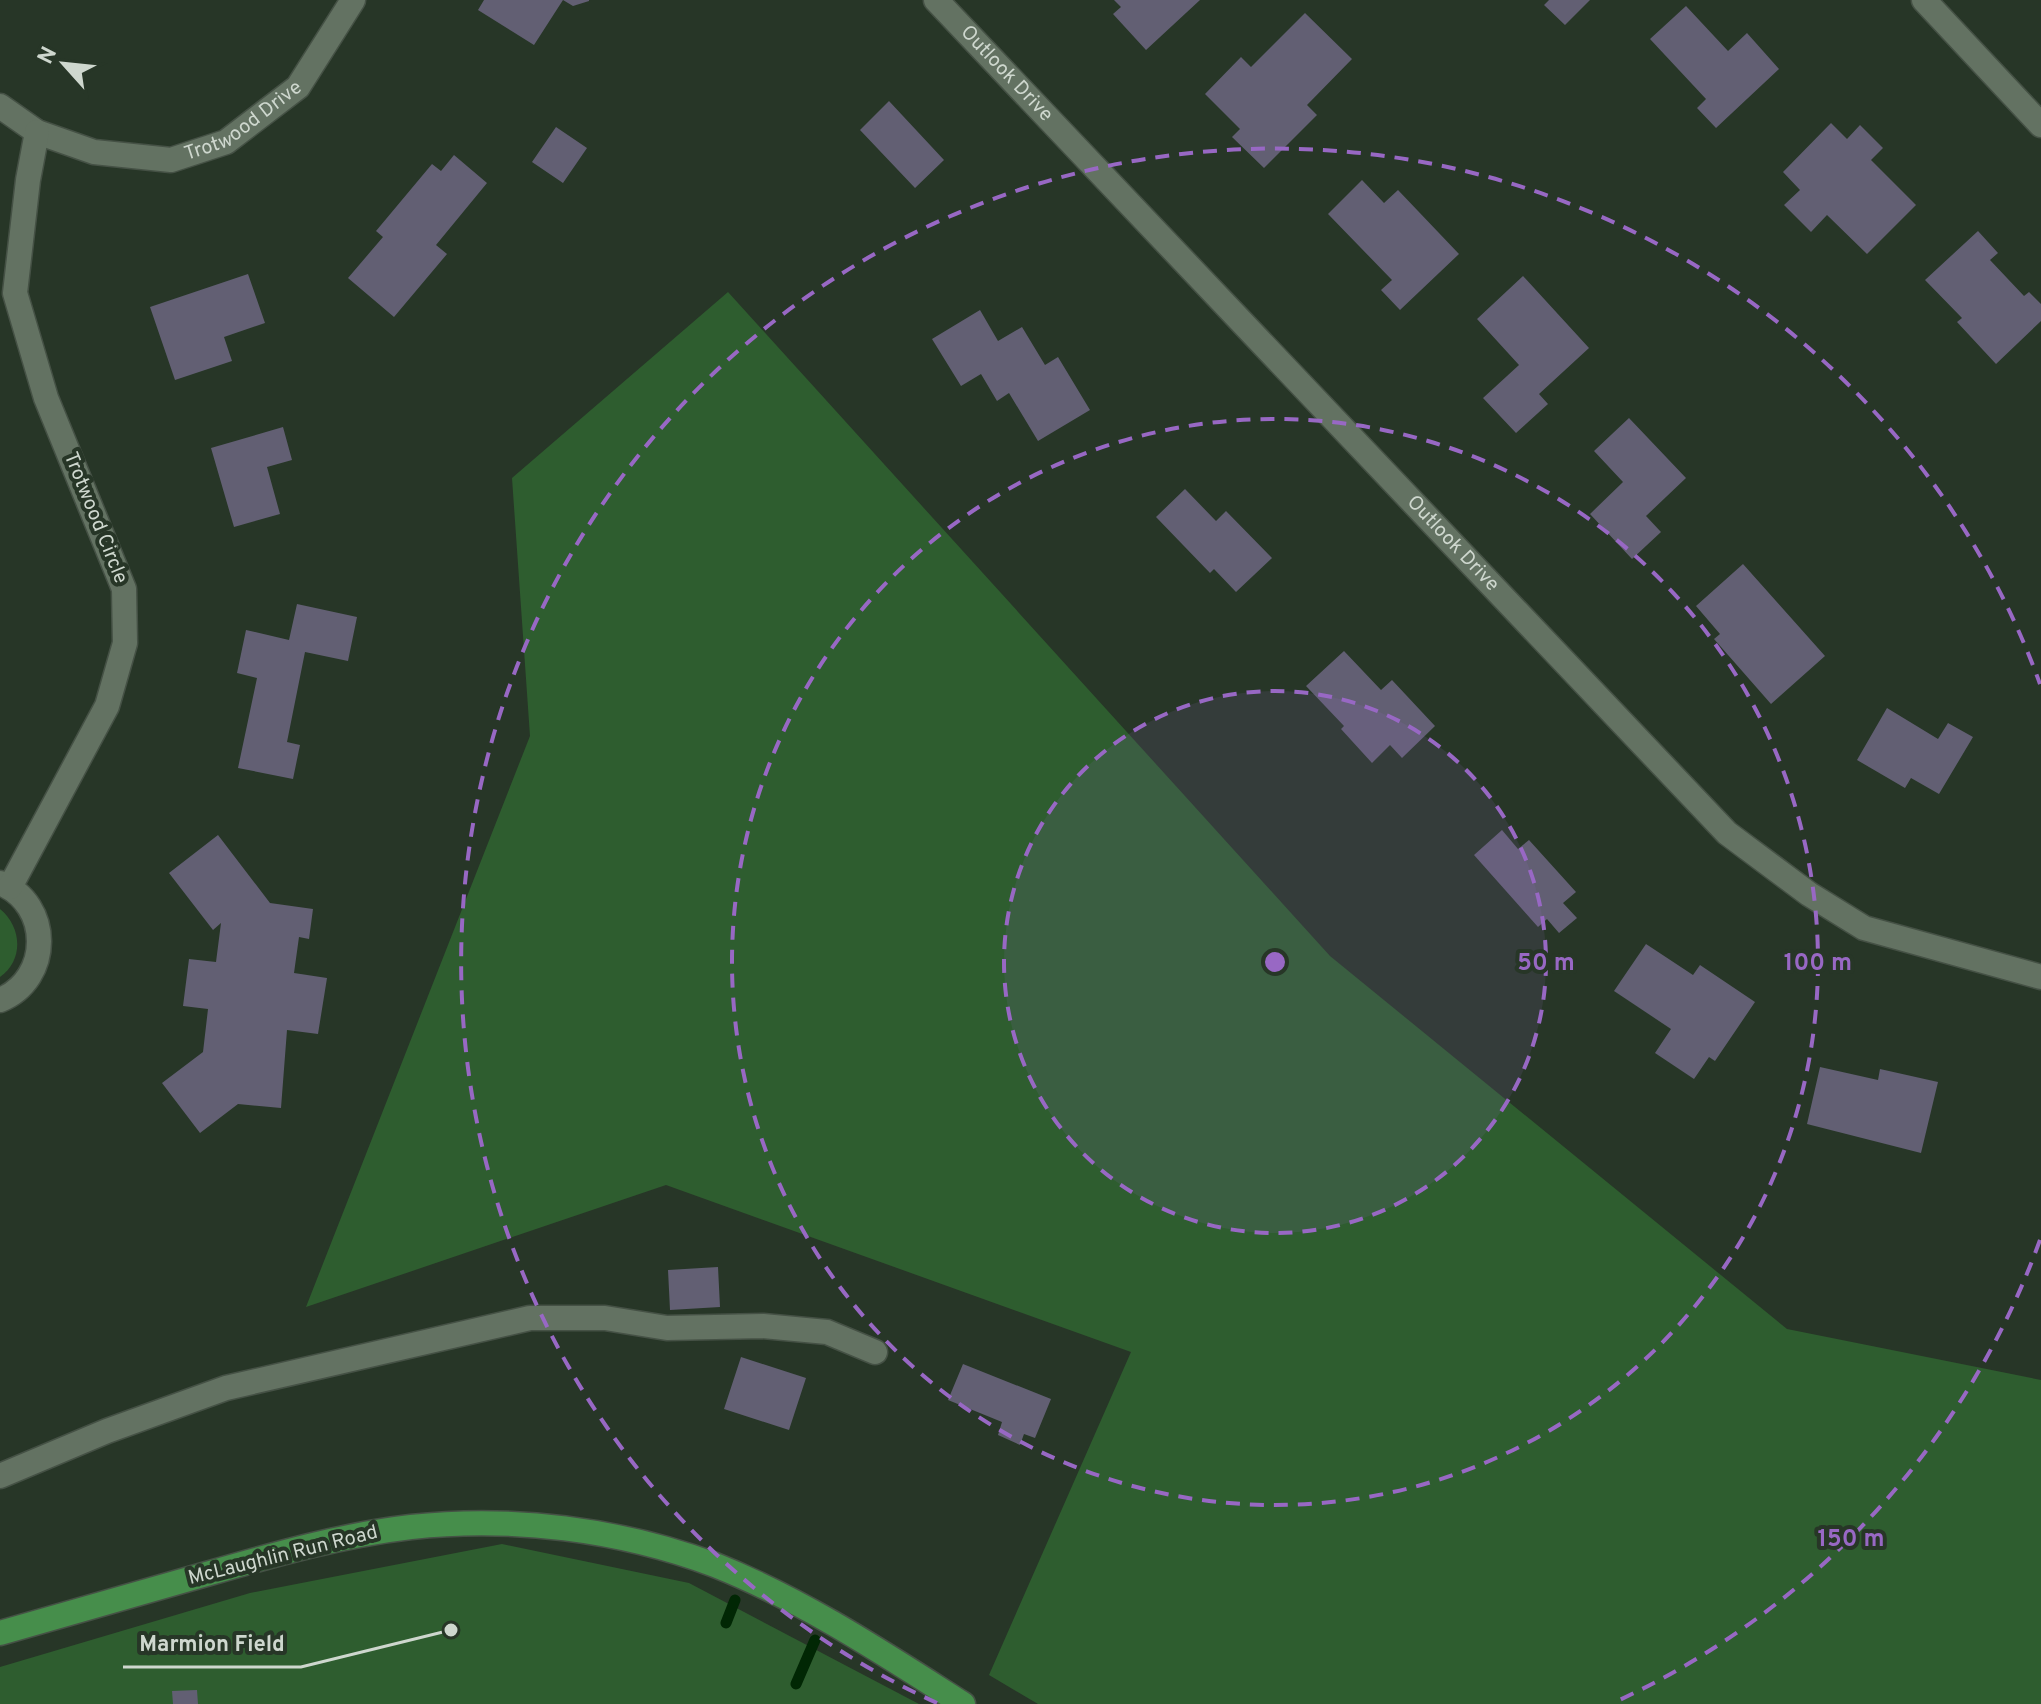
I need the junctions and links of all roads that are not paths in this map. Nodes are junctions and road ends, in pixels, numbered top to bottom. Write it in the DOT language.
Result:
graph roads {
  1 [pos="353,0"];
  2 [pos="936,0"];
  3 [pos="1924,0"];
  4 [pos="0,106"];
  5 [pos="2041,125"];
  6 [pos="37,132"];
  7 [pos="5,885"];
  8 [pos="2041,977"];
  9 [pos="0,1000"];
  10 [pos="875,1352"];
  11 [pos="0,1476"];
  12 [pos="0,1633"];
  13 [pos="963,1704"];
  1 -- 6 [label="street, Trotwood Drive"];
  2 -- 8 [label="street, Outlook Drive"];
  3 -- 5 [label="street"];
  4 -- 6 [label="street, Trotwood Drive"];
  6 -- 7 [label="street, Trotwood Circle"];
  7 -- 9 [label="street, Trotwood Circle"];
  10 -- 11 [label="street"];
  12 -- 13 [label="main road, McLaughlin Run Road"];
}
